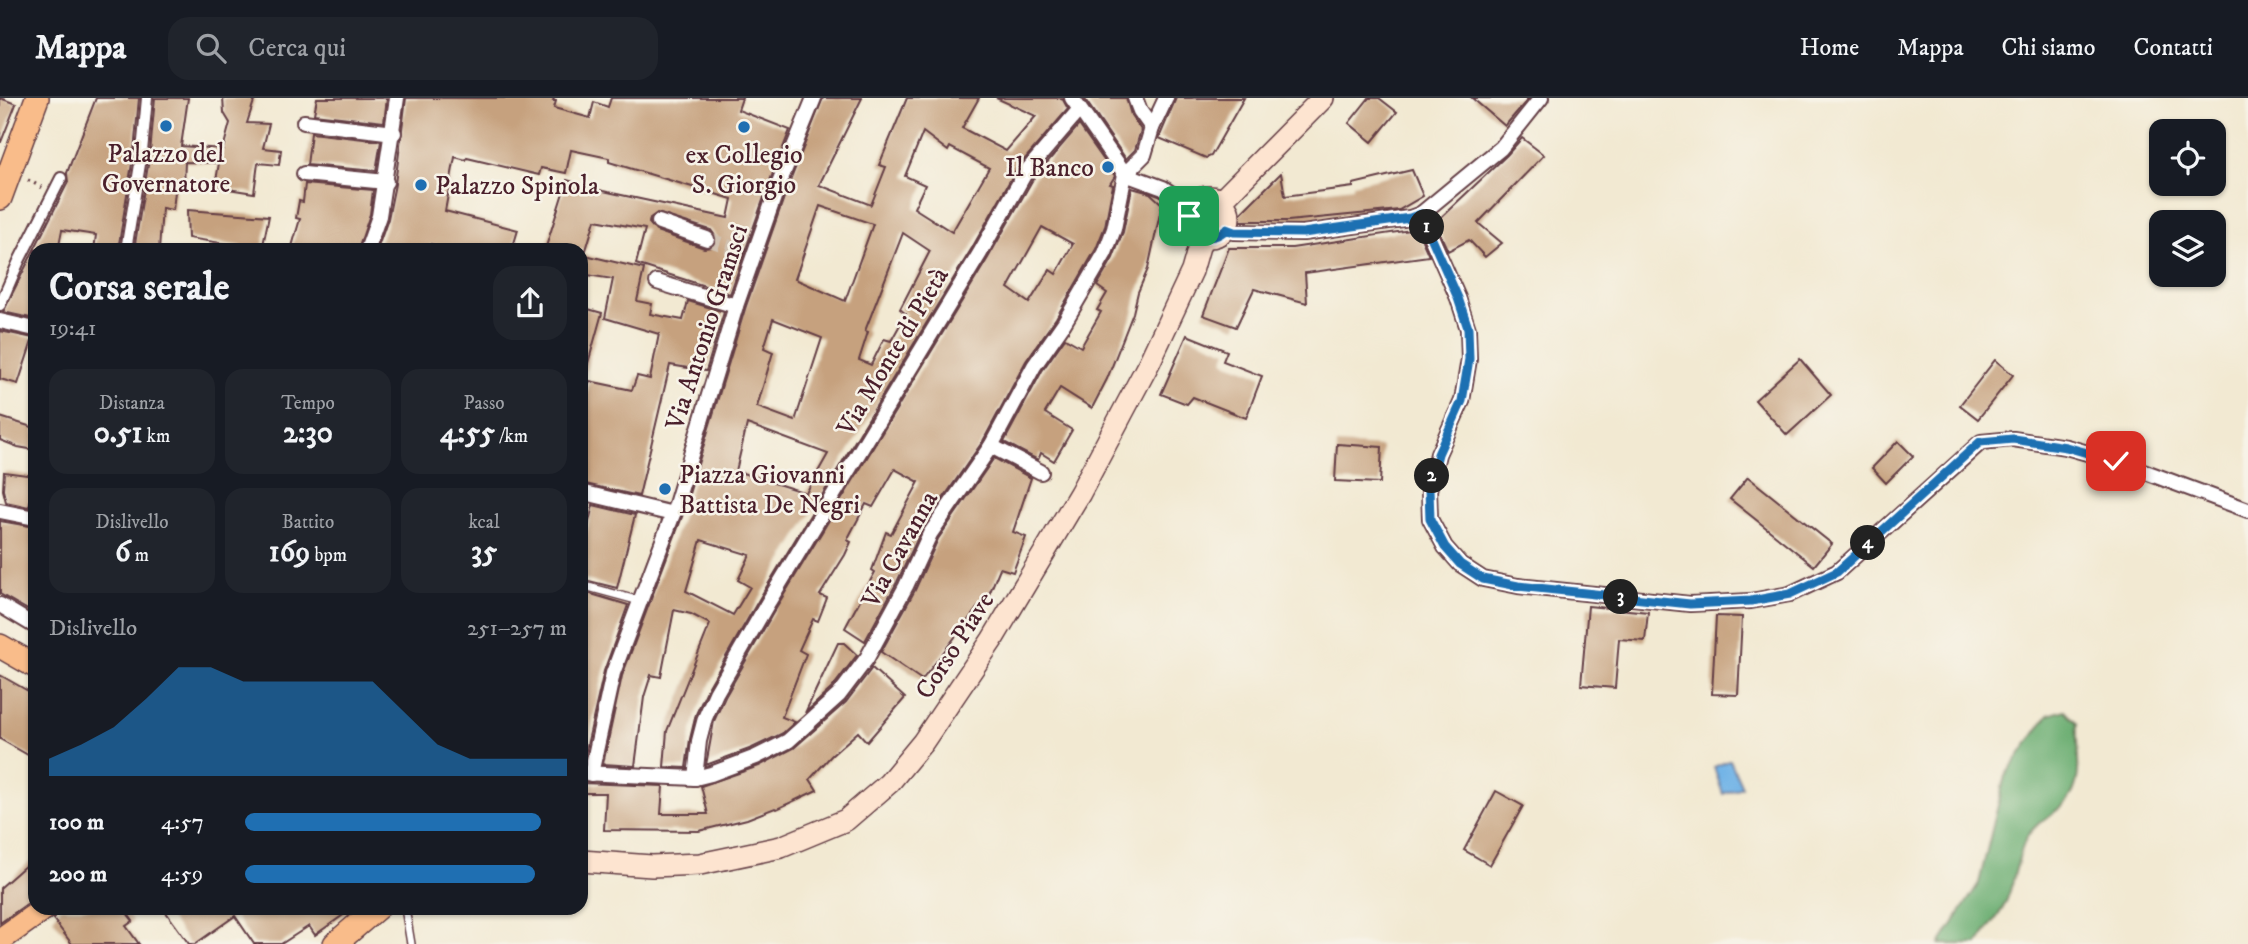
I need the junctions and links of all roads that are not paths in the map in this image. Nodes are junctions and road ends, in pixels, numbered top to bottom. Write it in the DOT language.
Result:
graph roads {
  1 [pos="37,98"];
  2 [pos="148,98"];
  3 [pos="397,98"];
  4 [pos="814,98"];
  5 [pos="1135,98"];
  6 [pos="1166,98"];
  7 [pos="1323,98"];
  8 [pos="1541,98"];
  9 [pos="1075,104"];
  10 [pos="304,122"];
  11 [pos="1152,128"];
  12 [pos="394,133"];
  13 [pos="304,174"];
  14 [pos="1125,174"];
  15 [pos="61,178"];
  16 [pos="386,182"];
  17 [pos="0,198"];
  18 [pos="1221,201"];
  19 [pos="1191,207"];
  20 [pos="1421,214"];
  21 [pos="659,222"];
  22 [pos="1226,229"];
  23 [pos="1202,236"];
  24 [pos="707,239"];
  25 [pos="28,243"];
  26 [pos="28,243"];
  27 [pos="127,243"];
  28 [pos="370,243"];
  29 [pos="657,282"];
  30 [pos="0,305"];
  31 [pos="736,306"];
  32 [pos="0,321"];
  33 [pos="28,327"];
  34 [pos="991,446"];
  35 [pos="1041,472"];
  36 [pos="588,494"];
  37 [pos="2248,510"];
  38 [pos="0,512"];
  39 [pos="673,514"];
  40 [pos="28,517"];
  41 [pos="588,587"];
  42 [pos="640,601"];
  43 [pos="0,605"];
  44 [pos="28,622"];
  45 [pos="0,646"];
  46 [pos="28,662"];
  47 [pos="588,767"];
  48 [pos="588,774"];
  49 [pos="695,778"];
  50 [pos="588,861"];
  51 [pos="35,915"];
  52 [pos="369,915"];
  53 [pos="406,915"];
  54 [pos="0,940"];
  55 [pos="335,944"];
  56 [pos="411,944"];
  1 -- 17 [label="main road"];
  2 -- 27 [label="street"];
  3 -- 12 [label="street"];
  4 -- 31 [label="street, Via Antonio Gramsci"];
  5 -- 11 [label="street"];
  6 -- 11 [label="street"];
  7 -- 18 [label="main road"];
  8 -- 20 [label="street"];
  9 -- 14 [label="street"];
  9 -- 49 [label="street, Via Monte di Pietà"];
  10 -- 12 [label="street"];
  11 -- 14 [label="street"];
  12 -- 16 [label="street"];
  13 -- 16 [label="street"];
  14 -- 19 [label="street"];
  14 -- 34 [label="street, Via Cavanna"];
  15 -- 26 [label="street"];
  16 -- 28 [label="street"];
  18 -- 19 [label="main road"];
  18 -- 22 [label="main road"];
  19 -- 23 [label="main road"];
  20 -- 22 [label="street"];
  20 -- 37 [label="street"];
  21 -- 24 [label="street"];
  22 -- 23 [label="main road"];
  23 -- 50 [label="main road, Corso Piave"];
  25 -- 30 [label="street"];
  29 -- 31 [label="street"];
  31 -- 39 [label="street, Via Antonio Gramsci"];
  32 -- 33 [label="street"];
  34 -- 35 [label="street"];
  34 -- 49 [label="street, Via Cavanna"];
  36 -- 39 [label="street"];
  38 -- 40 [label="street"];
  39 -- 42 [label="street, Via Antonio Gramsci"];
  41 -- 42 [label="lane"];
  42 -- 47 [label="street, Via Antonio Gramsci"];
  43 -- 44 [label="street"];
  45 -- 46 [label="main road"];
  48 -- 49 [label="street, Via Cavanna"];
  51 -- 54 [label="main road"];
  52 -- 55 [label="main road"];
  53 -- 56 [label="lane"];
}
